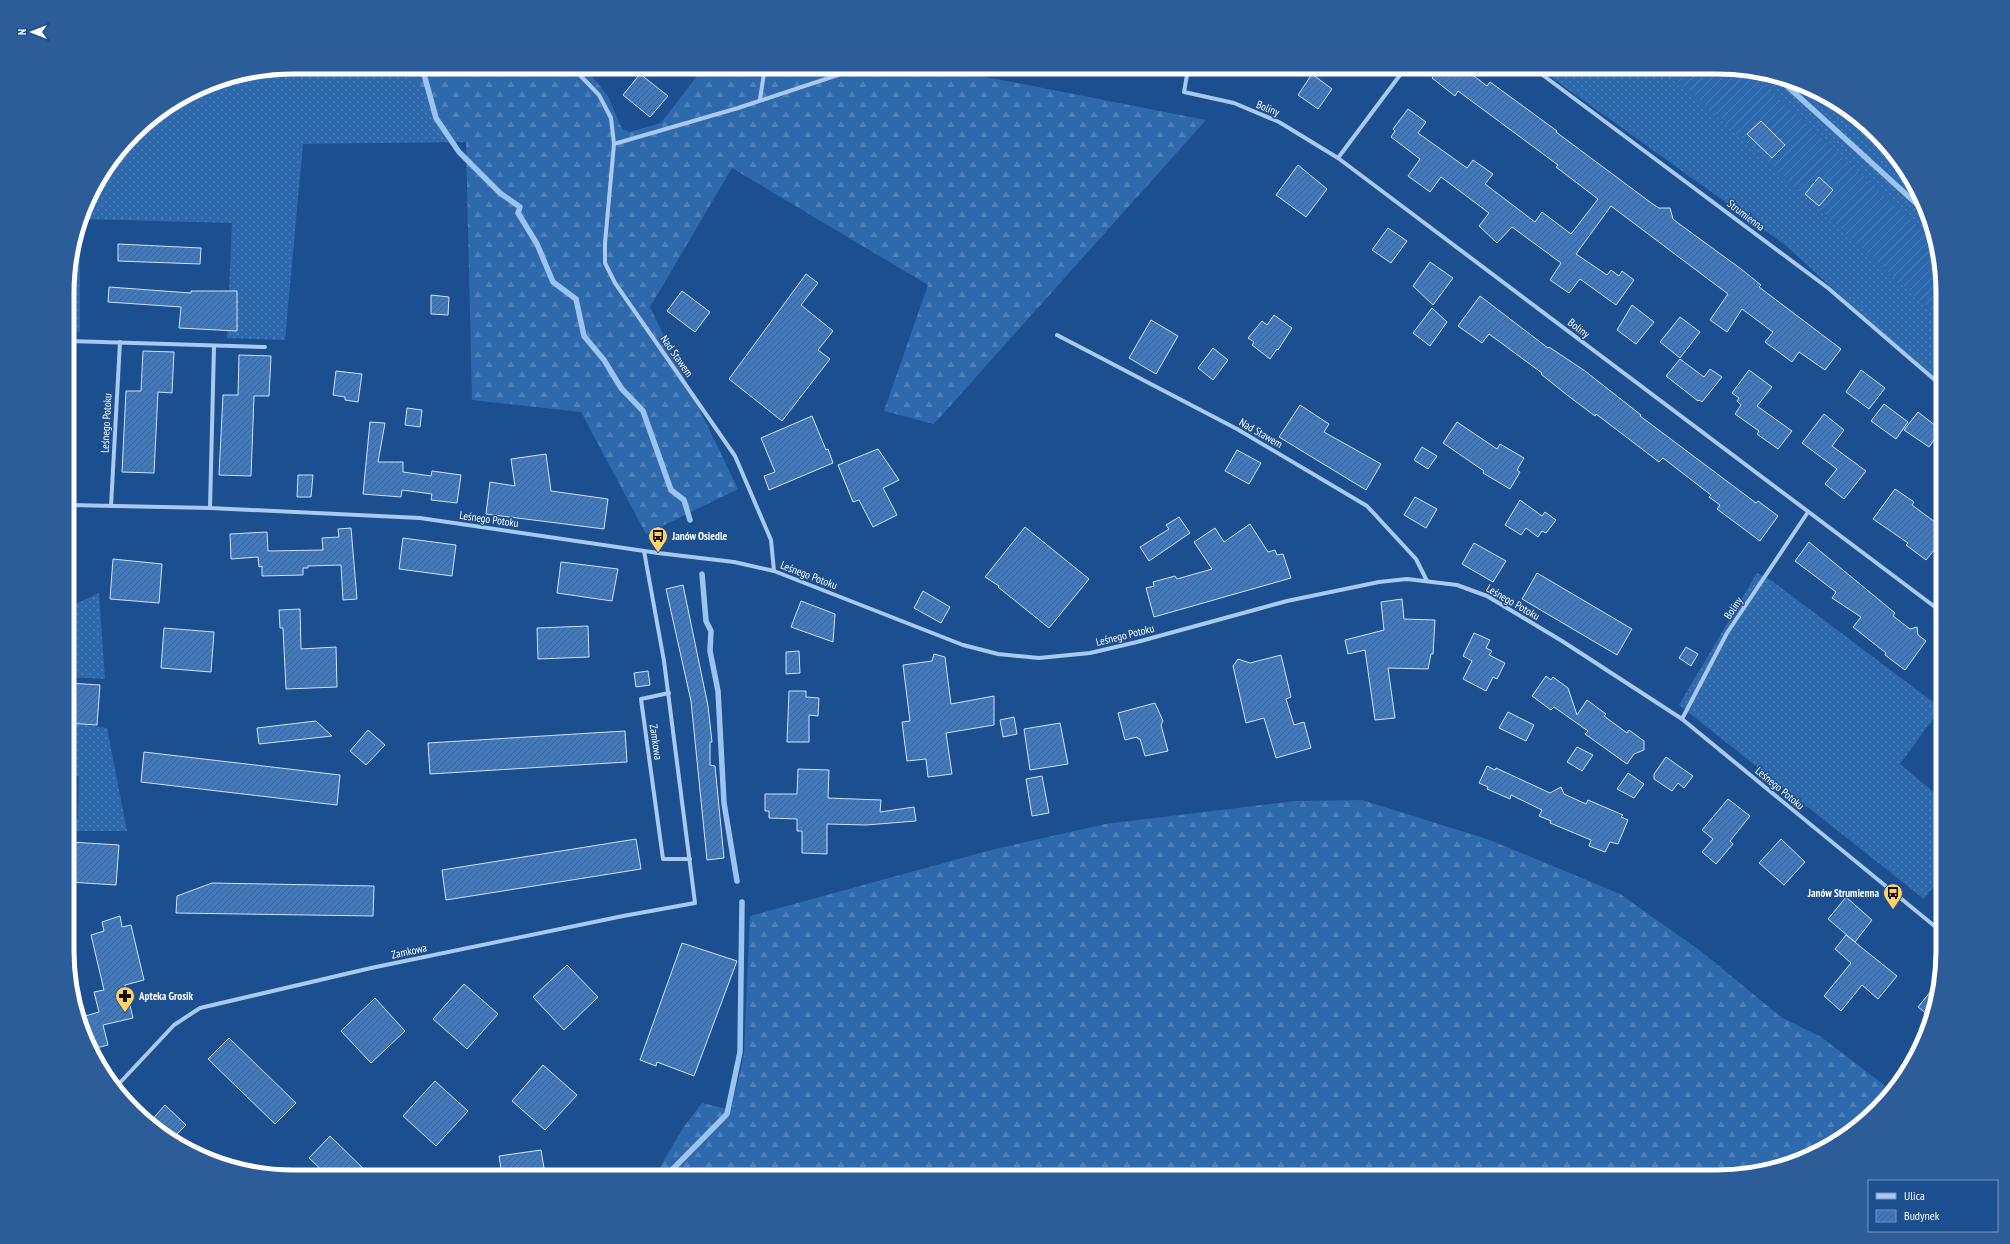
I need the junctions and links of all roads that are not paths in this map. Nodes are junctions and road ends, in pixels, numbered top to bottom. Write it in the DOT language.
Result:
graph roads {
  1 [pos="579,74"];
  2 [pos="764,74"];
  3 [pos="840,74"];
  4 [pos="1188,74"];
  5 [pos="1401,74"];
  6 [pos="1541,74"];
  7 [pos="760,99"];
  8 [pos="614,144"];
  9 [pos="1338,158"];
  10 [pos="1057,335"];
  11 [pos="74,341"];
  12 [pos="120,342"];
  13 [pos="214,347"];
  14 [pos="265,348"];
  15 [pos="1936,382"];
  16 [pos="74,505"];
  17 [pos="111,506"];
  18 [pos="210,508"];
  19 [pos="1808,512"];
  20 [pos="644,551"];
  21 [pos="774,571"];
  22 [pos="1427,581"];
  23 [pos="1936,608"];
  24 [pos="669,693"];
  25 [pos="1682,719"];
  26 [pos="690,859"];
  27 [pos="1936,928"];
  28 [pos="119,1084"];
  1 -- 8 [label="street, Nad Stawem"];
  2 -- 7 [label="street"];
  3 -- 7 [label="street"];
  4 -- 9 [label="street, Boliny"];
  5 -- 9 [label="street"];
  6 -- 15 [label="street, Strumienna"];
  7 -- 8 [label="street"];
  8 -- 21 [label="street, Nad Stawem"];
  9 -- 19 [label="street, Boliny"];
  10 -- 22 [label="street, Nad Stawem"];
  11 -- 12 [label="street"];
  12 -- 13 [label="street"];
  12 -- 17 [label="street, Leśnego Potoku"];
  13 -- 14 [label="street"];
  13 -- 18 [label="street"];
  16 -- 17 [label="street, Leśnego Potoku"];
  17 -- 18 [label="street, Leśnego Potoku"];
  18 -- 20 [label="street, Leśnego Potoku"];
  19 -- 23 [label="street, Boliny"];
  19 -- 25 [label="street, Boliny"];
  20 -- 21 [label="street, Leśnego Potoku"];
  20 -- 24 [label="street, Zamkowa"];
  21 -- 22 [label="street, Leśnego Potoku"];
  22 -- 25 [label="street, Leśnego Potoku"];
  24 -- 26 [label="street, Zamkowa"];
  24 -- 26 [label="street, Zamkowa"];
  25 -- 27 [label="street, Leśnego Potoku"];
  26 -- 28 [label="street, Zamkowa"];
}
